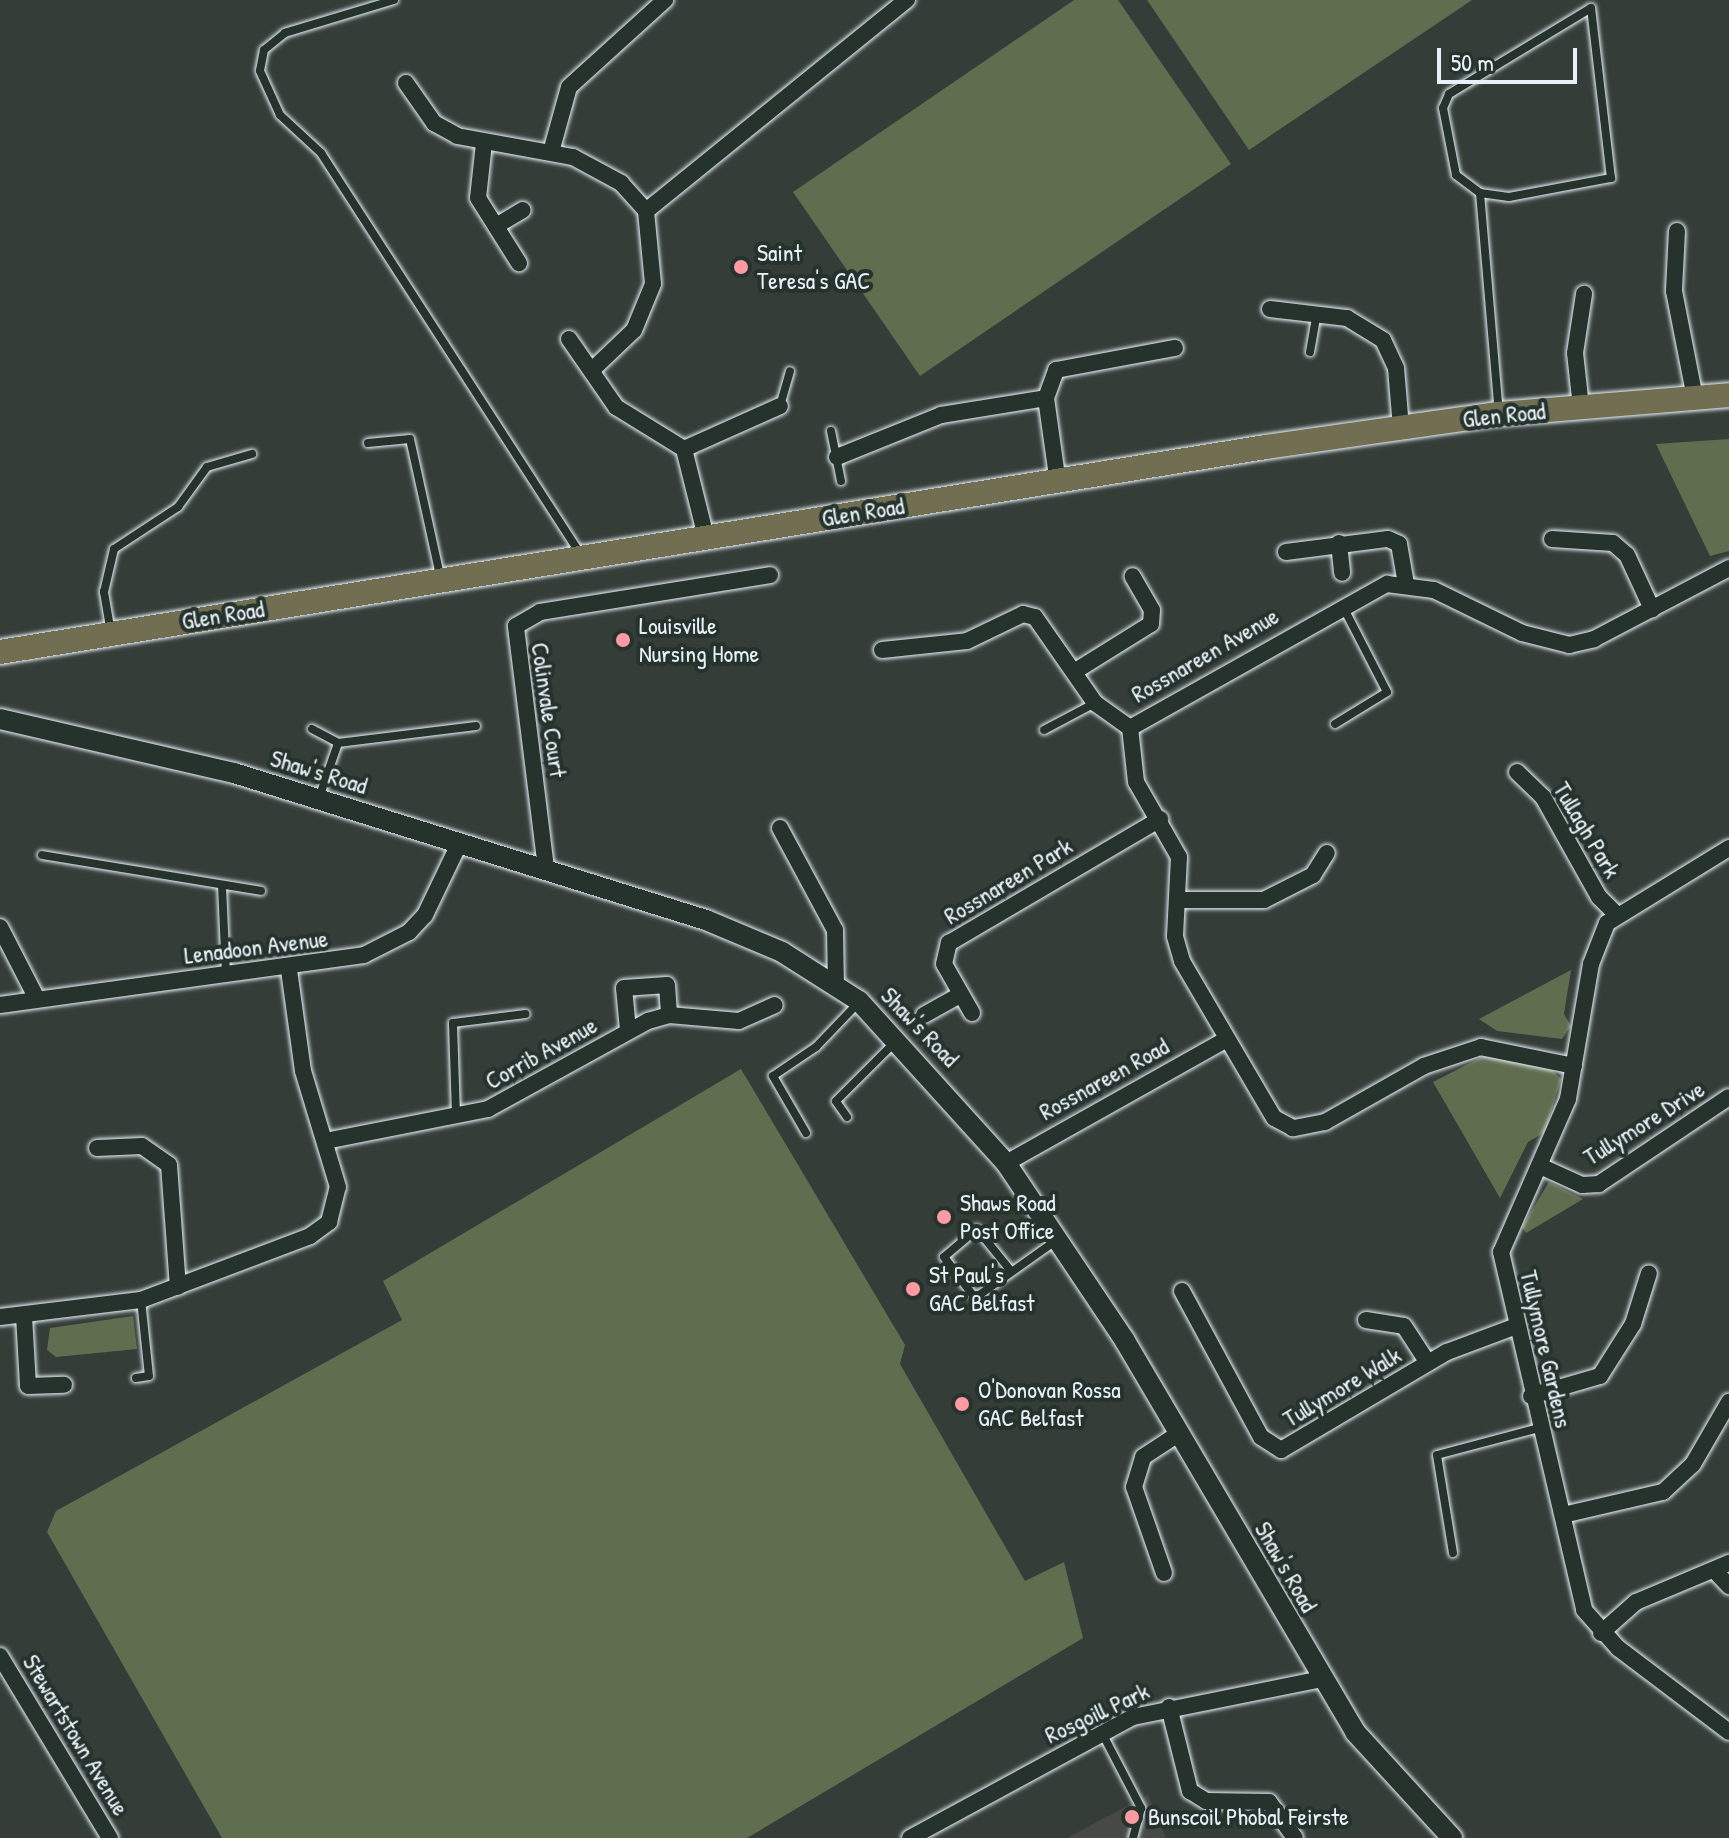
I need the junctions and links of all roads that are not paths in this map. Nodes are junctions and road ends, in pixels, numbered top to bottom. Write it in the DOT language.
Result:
graph roads {
  1 [pos="394,0"];
  2 [pos="665,0"];
  3 [pos="907,0"];
  4 [pos="406,83"];
  5 [pos="484,143"];
  6 [pos="551,152"];
  7 [pos="1480,193"];
  8 [pos="523,210"];
  9 [pos="646,211"];
  10 [pos="496,226"];
  11 [pos="1677,231"];
  12 [pos="519,263"];
  13 [pos="1584,294"];
  14 [pos="1270,309"];
  15 [pos="1316,318"];
  16 [pos="569,339"];
  17 [pos="1175,348"];
  18 [pos="1310,352"];
  19 [pos="591,371"];
  20 [pos="790,371"];
  21 [pos="1729,395"];
  22 [pos="1046,398"];
  23 [pos="1695,398"];
  24 [pos="780,406"];
  25 [pos="1581,407"];
  26 [pos="1499,414"];
  27 [pos="1401,428"];
  28 [pos="831,431"];
  29 [pos="368,443"];
  30 [pos="684,449"];
  31 [pos="252,454"];
  32 [pos="837,457"];
  33 [pos="841,481"];
  34 [pos="1058,483"];
  35 [pos="706,537"];
  36 [pos="1552,539"];
  37 [pos="1339,543"];
  38 [pos="1286,552"];
  39 [pos="583,558"];
  40 [pos="1729,568"];
  41 [pos="1342,573"];
  42 [pos="770,575"];
  43 [pos="1132,576"];
  44 [pos="441,580"];
  45 [pos="1406,584"];
  46 [pos="1342,605"];
  47 [pos="1652,609"];
  48 [pos="111,634"];
  49 [pos="882,650"];
  50 [pos="1,655"];
  51 [pos="1077,670"];
  52 [pos="1095,703"];
  53 [pos="1,716"];
  54 [pos="1335,724"];
  55 [pos="476,726"];
  56 [pos="1130,728"];
  57 [pos="312,729"];
  58 [pos="1044,730"];
  59 [pos="338,743"];
  60 [pos="1517,772"];
  61 [pos="319,799"];
  62 [pos="1160,819"];
  63 [pos="780,828"];
  64 [pos="460,842"];
  65 [pos="1729,848"];
  66 [pos="1327,853"];
  67 [pos="42,855"];
  68 [pos="546,868"];
  69 [pos="222,886"];
  70 [pos="261,891"];
  71 [pos="1178,900"];
  72 [pos="1616,914"];
  73 [pos="0,927"];
  74 [pos="289,970"];
  75 [pos="226,975"];
  76 [pos="836,986"];
  77 [pos="960,995"];
  78 [pos="36,997"];
  79 [pos="859,1001"];
  80 [pos="0,1005"];
  81 [pos="775,1005"];
  82 [pos="972,1013"];
  83 [pos="525,1014"];
  84 [pos="669,1015"];
  85 [pos="924,1015"];
  86 [pos="628,1030"];
  87 [pos="1227,1039"];
  88 [pos="899,1040"];
  89 [pos="1574,1066"];
  90 [pos="1729,1097"];
  91 [pos="456,1116"];
  92 [pos="847,1117"];
  93 [pos="806,1133"];
  94 [pos="325,1141"];
  95 [pos="97,1148"];
  96 [pos="1006,1163"];
  97 [pos="1540,1166"];
  98 [pos="1059,1239"];
  99 [pos="1011,1271"];
  100 [pos="1649,1273"];
  101 [pos="178,1287"];
  102 [pos="1182,1291"];
  103 [pos="141,1300"];
  104 [pos="24,1316"];
  105 [pos="0,1317"];
  106 [pos="1366,1320"];
  107 [pos="1514,1327"];
  108 [pos="1428,1363"];
  109 [pos="136,1378"];
  110 [pos="64,1385"];
  111 [pos="1531,1396"];
  112 [pos="1729,1402"];
  113 [pos="1539,1428"];
  114 [pos="1178,1434"];
  115 [pos="1563,1515"];
  116 [pos="1453,1553"];
  117 [pos="1722,1567"];
  118 [pos="1164,1573"];
  119 [pos="1729,1586"];
  120 [pos="1601,1633"];
  121 [pos="0,1656"];
  122 [pos="1321,1679"];
  123 [pos="1169,1707"];
  124 [pos="1729,1732"];
  125 [pos="1101,1733"];
  126 [pos="110,1838"];
  127 [pos="910,1838"];
  128 [pos="1133,1838"];
  129 [pos="1295,1838"];
  130 [pos="1452,1838"];
  1 -- 39 [label="lane"];
  2 -- 6 [label="street"];
  3 -- 9 [label="street"];
  4 -- 5 [label="street"];
  5 -- 6 [label="street"];
  5 -- 10 [label="street"];
  6 -- 9 [label="street"];
  7 -- 7 [label="lane"];
  7 -- 26 [label="lane"];
  8 -- 10 [label="street"];
  9 -- 19 [label="street"];
  10 -- 12 [label="street"];
  11 -- 23 [label="street"];
  13 -- 25 [label="street"];
  14 -- 15 [label="street"];
  15 -- 18 [label="lane"];
  15 -- 27 [label="street"];
  16 -- 19 [label="street"];
  17 -- 22 [label="street"];
  19 -- 30 [label="street"];
  20 -- 24 [label="lane"];
  21 -- 23 [label="main road, Glen Road"];
  22 -- 32 [label="street"];
  22 -- 34 [label="street"];
  23 -- 25 [label="main road, Glen Road"];
  24 -- 30 [label="street"];
  25 -- 26 [label="main road, Glen Road"];
  26 -- 27 [label="main road, Glen Road"];
  27 -- 34 [label="main road, Glen Road"];
  28 -- 32 [label="lane"];
  29 -- 44 [label="lane"];
  30 -- 35 [label="street"];
  31 -- 48 [label="lane"];
  32 -- 33 [label="lane"];
  34 -- 35 [label="main road, Glen Road"];
  35 -- 39 [label="main road, Glen Road"];
  36 -- 47 [label="street"];
  37 -- 38 [label="street"];
  37 -- 41 [label="street"];
  37 -- 45 [label="street"];
  39 -- 44 [label="main road, Glen Road"];
  40 -- 47 [label="street"];
  42 -- 68 [label="street, Colinvale Court"];
  43 -- 51 [label="street"];
  44 -- 48 [label="main road, Glen Road"];
  45 -- 46 [label="street, Rossnareen Avenue"];
  45 -- 47 [label="street"];
  46 -- 54 [label="lane"];
  46 -- 56 [label="street, Rossnareen Avenue"];
  48 -- 50 [label="main road, Glen Road"];
  49 -- 51 [label="street"];
  51 -- 52 [label="street"];
  52 -- 56 [label="street"];
  52 -- 58 [label="lane"];
  53 -- 61 [label="street, Shaw's Road"];
  55 -- 59 [label="lane"];
  56 -- 62 [label="street, Rossnareen Avenue"];
  57 -- 59 [label="lane"];
  59 -- 61 [label="lane"];
  60 -- 72 [label="street, Tullagh Park"];
  61 -- 64 [label="street, Shaw's Road"];
  62 -- 71 [label="street, Rossnareen Avenue"];
  62 -- 77 [label="street, Rossnareen Park"];
  63 -- 76 [label="street"];
  64 -- 68 [label="street, Shaw's Road"];
  64 -- 74 [label="street, Lenadoon Avenue"];
  65 -- 72 [label="street"];
  66 -- 71 [label="street"];
  67 -- 69 [label="lane"];
  68 -- 76 [label="street, Shaw's Road"];
  69 -- 70 [label="lane"];
  69 -- 75 [label="lane"];
  71 -- 87 [label="street, Rossnareen Avenue"];
  72 -- 89 [label="street, Tullymore Gardens"];
  73 -- 78 [label="street"];
  74 -- 75 [label="street, Lenadoon Avenue"];
  74 -- 94 [label="street"];
  75 -- 78 [label="street, Lenadoon Avenue"];
  76 -- 79 [label="street, Shaw's Road"];
  77 -- 82 [label="street, Rossnareen Park"];
  77 -- 85 [label="street"];
  78 -- 80 [label="street, Lenadoon Avenue"];
  79 -- 88 [label="street, Shaw's Road"];
  79 -- 93 [label="lane"];
  81 -- 84 [label="street, Corrib Avenue"];
  83 -- 91 [label="lane"];
  84 -- 86 [label="street, Corrib Avenue"];
  84 -- 86 [label="street"];
  86 -- 91 [label="street, Corrib Avenue"];
  87 -- 89 [label="street, Rossnareen Avenue"];
  87 -- 96 [label="street, Rossnareen Road"];
  88 -- 92 [label="lane"];
  88 -- 96 [label="street, Shaw's Road"];
  89 -- 97 [label="street, Tullymore Gardens"];
  90 -- 97 [label="street, Tullymore Drive"];
  91 -- 94 [label="street, Corrib Avenue"];
  94 -- 101 [label="street"];
  95 -- 101 [label="street"];
  96 -- 98 [label="street, Shaw's Road"];
  97 -- 107 [label="street, Tullymore Gardens"];
  98 -- 99 [label="lane"];
  98 -- 114 [label="street, Shaw's Road"];
  99 -- 99 [label="lane"];
  100 -- 111 [label="street"];
  101 -- 103 [label="street"];
  102 -- 108 [label="street, Tullymore Walk"];
  103 -- 104 [label="street"];
  103 -- 109 [label="lane"];
  104 -- 105 [label="street"];
  104 -- 110 [label="street"];
  106 -- 108 [label="street"];
  107 -- 108 [label="street, Tullymore Walk"];
  107 -- 111 [label="street, Tullymore Gardens"];
  111 -- 113 [label="street, Tullymore Gardens"];
  112 -- 115 [label="street"];
  113 -- 115 [label="street, Tullymore Gardens"];
  113 -- 116 [label="lane"];
  114 -- 118 [label="street"];
  114 -- 122 [label="street, Shaw's Road"];
  115 -- 120 [label="street, Tullymore Gardens"];
  117 -- 119 [label="street"];
  117 -- 120 [label="street"];
  120 -- 124 [label="street, Tullymore Gardens"];
  121 -- 126 [label="street, Stewartstown Avenue"];
  122 -- 123 [label="street, Rosgoill Park"];
  122 -- 130 [label="street, Shaw's Road"];
  123 -- 125 [label="street, Rosgoill Park"];
  123 -- 129 [label="street"];
  125 -- 127 [label="street, Rosgoill Park"];
  125 -- 128 [label="lane"];
}
